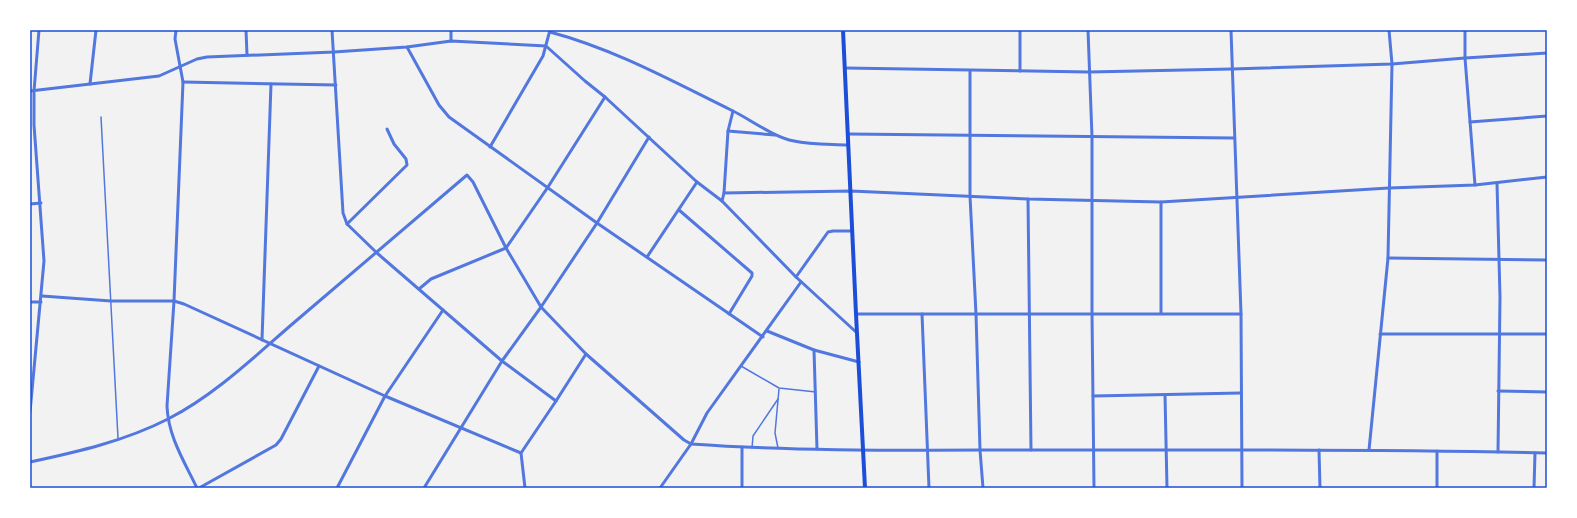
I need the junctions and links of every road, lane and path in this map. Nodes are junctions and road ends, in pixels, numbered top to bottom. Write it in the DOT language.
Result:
graph roads {
  1 [pos="39,30"];
  2 [pos="96,30"];
  3 [pos="176,30"];
  4 [pos="246,30"];
  5 [pos="332,30"];
  6 [pos="451,30"];
  7 [pos="843,30"];
  8 [pos="1020,30"];
  9 [pos="1088,30"];
  10 [pos="1231,30"];
  11 [pos="1389,30"];
  12 [pos="1465,30"];
  13 [pos="550,31"];
  14 [pos="451,41"];
  15 [pos="546,46"];
  16 [pos="407,47"];
  17 [pos="334,52"];
  18 [pos="1547,53"];
  19 [pos="247,55"];
  20 [pos="1465,58"];
  21 [pos="1392,64"];
  22 [pos="180,66"];
  23 [pos="845,68"];
  24 [pos="1232,70"];
  25 [pos="970,71"];
  26 [pos="1020,71"];
  27 [pos="1089,72"];
  28 [pos="183,82"];
  29 [pos="90,84"];
  30 [pos="271,84"];
  31 [pos="336,85"];
  32 [pos="32,91"];
  33 [pos="605,97"];
  34 [pos="733,111"];
  35 [pos="1547,116"];
  36 [pos="101,117"];
  37 [pos="1470,122"];
  38 [pos="387,129"];
  39 [pos="728,131"];
  40 [pos="848,134"];
  41 [pos="777,135"];
  42 [pos="970,135"];
  43 [pos="650,137"];
  44 [pos="1092,137"];
  45 [pos="1234,138"];
  46 [pos="848,145"];
  47 [pos="490,147"];
  48 [pos="1547,177"];
  49 [pos="697,182"];
  50 [pos="1497,183"];
  51 [pos="1475,185"];
  52 [pos="548,187"];
  53 [pos="1389,188"];
  54 [pos="851,191"];
  55 [pos="724,193"];
  56 [pos="970,196"];
  57 [pos="1238,198"];
  58 [pos="1028,199"];
  59 [pos="722,201"];
  60 [pos="1093,201"];
  61 [pos="1161,202"];
  62 [pos="40,203"];
  63 [pos="30,204"];
  64 [pos="679,210"];
  65 [pos="597,223"];
  66 [pos="347,224"];
  67 [pos="852,231"];
  68 [pos="506,248"];
  69 [pos="377,253"];
  70 [pos="647,257"];
  71 [pos="1388,258"];
  72 [pos="1547,260"];
  73 [pos="1498,261"];
  74 [pos="796,277"];
  75 [pos="801,282"];
  76 [pos="419,289"];
  77 [pos="42,296"];
  78 [pos="111,301"];
  79 [pos="174,301"];
  80 [pos="30,302"];
  81 [pos="41,302"];
  82 [pos="540,307"];
  83 [pos="443,310"];
  84 [pos="1092,313"];
  85 [pos="1161,313"];
  86 [pos="729,314"];
  87 [pos="856,314"];
  88 [pos="922,314"];
  89 [pos="976,314"];
  90 [pos="1029,314"];
  91 [pos="1241,314"];
  92 [pos="767,331"];
  93 [pos="857,333"];
  94 [pos="1380,334"];
  95 [pos="1500,334"];
  96 [pos="1547,334"];
  97 [pos="763,337"];
  98 [pos="262,340"];
  99 [pos="271,343"];
  100 [pos="814,350"];
  101 [pos="586,354"];
  102 [pos="502,361"];
  103 [pos="858,362"];
  104 [pos="320,366"];
  105 [pos="741,366"];
  106 [pos="779,388"];
  107 [pos="1498,390"];
  108 [pos="816,392"];
  109 [pos="1547,392"];
  110 [pos="1242,393"];
  111 [pos="1166,395"];
  112 [pos="386,396"];
  113 [pos="1093,396"];
  114 [pos="778,398"];
  115 [pos="556,401"];
  116 [pos="30,412"];
  117 [pos="168,419"];
  118 [pos="461,429"];
  119 [pos="118,440"];
  120 [pos="691,444"];
  121 [pos="742,448"];
  122 [pos="752,448"];
  123 [pos="778,448"];
  124 [pos="817,449"];
  125 [pos="864,450"];
  126 [pos="928,450"];
  127 [pos="980,450"];
  128 [pos="1030,450"];
  129 [pos="1094,450"];
  130 [pos="1167,450"];
  131 [pos="1242,450"];
  132 [pos="1319,450"];
  133 [pos="1369,450"];
  134 [pos="1438,451"];
  135 [pos="1498,452"];
  136 [pos="521,453"];
  137 [pos="1535,453"];
  138 [pos="1547,453"];
  139 [pos="30,462"];
  140 [pos="198,488"];
  141 [pos="337,488"];
  142 [pos="424,488"];
  143 [pos="525,488"];
  144 [pos="660,488"];
  145 [pos="742,488"];
  146 [pos="865,488"];
  147 [pos="929,488"];
  148 [pos="983,488"];
  149 [pos="1094,488"];
  150 [pos="1167,488"];
  151 [pos="1242,488"];
  152 [pos="1320,488"];
  153 [pos="1436,488"];
  154 [pos="1534,488"];
  1 -- 32 [label="street"];
  2 -- 29 [label="street"];
  3 -- 22 [label="street"];
  4 -- 19 [label="street"];
  5 -- 17 [label="street"];
  6 -- 14 [label="street"];
  7 -- 23 [label="main road"];
  8 -- 26 [label="street"];
  9 -- 27 [label="street"];
  10 -- 24 [label="street"];
  11 -- 21 [label="street"];
  12 -- 20 [label="street"];
  13 -- 15 [label="street"];
  13 -- 34 [label="street"];
  14 -- 15 [label="street"];
  14 -- 16 [label="street"];
  15 -- 33 [label="street"];
  15 -- 47 [label="street"];
  16 -- 17 [label="street"];
  16 -- 47 [label="street"];
  17 -- 19 [label="street"];
  17 -- 31 [label="street"];
  18 -- 20 [label="street"];
  19 -- 22 [label="street"];
  20 -- 21 [label="street"];
  20 -- 37 [label="street"];
  21 -- 24 [label="street"];
  21 -- 53 [label="street"];
  22 -- 28 [label="street"];
  22 -- 29 [label="street"];
  23 -- 25 [label="street"];
  23 -- 40 [label="main road"];
  24 -- 27 [label="street"];
  24 -- 45 [label="street"];
  25 -- 26 [label="street"];
  25 -- 42 [label="street"];
  26 -- 27 [label="street"];
  27 -- 44 [label="street"];
  28 -- 30 [label="street"];
  28 -- 79 [label="street"];
  29 -- 32 [label="street"];
  30 -- 31 [label="street"];
  30 -- 98 [label="street"];
  31 -- 66 [label="street"];
  32 -- 62 [label="street"];
  33 -- 43 [label="street"];
  33 -- 52 [label="street"];
  34 -- 39 [label="street"];
  34 -- 41 [label="street"];
  35 -- 37 [label="street"];
  36 -- 78 [label="lane"];
  37 -- 51 [label="street"];
  38 -- 66 [label="street"];
  39 -- 41 [label="street"];
  39 -- 55 [label="street"];
  40 -- 42 [label="street"];
  40 -- 46 [label="main road"];
  41 -- 46 [label="street"];
  42 -- 44 [label="street"];
  42 -- 56 [label="street"];
  43 -- 49 [label="street"];
  43 -- 65 [label="street"];
  44 -- 45 [label="street"];
  44 -- 60 [label="street"];
  45 -- 57 [label="street"];
  46 -- 54 [label="main road"];
  47 -- 52 [label="street"];
  48 -- 50 [label="street"];
  49 -- 59 [label="street"];
  49 -- 64 [label="street"];
  50 -- 51 [label="street"];
  50 -- 73 [label="street"];
  51 -- 53 [label="street"];
  52 -- 65 [label="street"];
  52 -- 68 [label="street"];
  53 -- 57 [label="street"];
  53 -- 71 [label="street"];
  54 -- 55 [label="street"];
  54 -- 56 [label="street"];
  54 -- 67 [label="main road"];
  55 -- 59 [label="street"];
  56 -- 58 [label="street"];
  56 -- 89 [label="street"];
  57 -- 61 [label="street"];
  57 -- 91 [label="street"];
  58 -- 60 [label="street"];
  58 -- 90 [label="street"];
  59 -- 74 [label="street"];
  60 -- 61 [label="street"];
  60 -- 84 [label="street"];
  61 -- 85 [label="street"];
  62 -- 63 [label="street"];
  62 -- 77 [label="street"];
  64 -- 70 [label="street"];
  64 -- 86 [label="street"];
  65 -- 70 [label="street"];
  65 -- 82 [label="street"];
  66 -- 69 [label="street"];
  67 -- 74 [label="street"];
  67 -- 87 [label="main road"];
  68 -- 69 [label="street"];
  68 -- 76 [label="street"];
  68 -- 82 [label="street"];
  69 -- 76 [label="street"];
  69 -- 99 [label="street"];
  70 -- 86 [label="street"];
  71 -- 73 [label="street"];
  71 -- 94 [label="street"];
  72 -- 73 [label="street"];
  73 -- 95 [label="street"];
  74 -- 75 [label="street"];
  75 -- 92 [label="street"];
  75 -- 93 [label="street"];
  76 -- 83 [label="street"];
  77 -- 78 [label="street"];
  77 -- 81 [label="street"];
  78 -- 79 [label="street"];
  78 -- 119 [label="lane"];
  79 -- 98 [label="street"];
  79 -- 117 [label="street"];
  80 -- 81 [label="street"];
  81 -- 116 [label="street"];
  82 -- 101 [label="street"];
  82 -- 102 [label="street"];
  83 -- 102 [label="street"];
  83 -- 112 [label="street"];
  84 -- 85 [label="street"];
  84 -- 90 [label="street"];
  84 -- 113 [label="street"];
  85 -- 91 [label="street"];
  86 -- 97 [label="street"];
  87 -- 88 [label="street"];
  87 -- 93 [label="main road"];
  88 -- 89 [label="street"];
  88 -- 126 [label="street"];
  89 -- 90 [label="street"];
  89 -- 127 [label="street"];
  90 -- 128 [label="street"];
  91 -- 110 [label="street"];
  92 -- 97 [label="street"];
  92 -- 100 [label="street"];
  93 -- 103 [label="main road"];
  94 -- 95 [label="street"];
  94 -- 133 [label="street"];
  95 -- 96 [label="street"];
  95 -- 107 [label="street"];
  97 -- 105 [label="street"];
  98 -- 99 [label="street"];
  99 -- 104 [label="street"];
  99 -- 117 [label="street"];
  100 -- 103 [label="street"];
  100 -- 108 [label="street"];
  101 -- 115 [label="street"];
  101 -- 120 [label="street"];
  102 -- 115 [label="street"];
  102 -- 118 [label="street"];
  103 -- 125 [label="main road"];
  104 -- 112 [label="street"];
  104 -- 140 [label="street"];
  105 -- 106 [label="lane"];
  105 -- 120 [label="street"];
  106 -- 108 [label="lane"];
  106 -- 114 [label="lane"];
  107 -- 109 [label="street"];
  107 -- 135 [label="street"];
  108 -- 124 [label="street"];
  110 -- 111 [label="street"];
  110 -- 131 [label="street"];
  111 -- 113 [label="street"];
  111 -- 130 [label="street"];
  112 -- 118 [label="street"];
  112 -- 141 [label="street"];
  113 -- 129 [label="street"];
  114 -- 122 [label="lane"];
  114 -- 123 [label="lane"];
  115 -- 136 [label="street"];
  117 -- 119 [label="street"];
  117 -- 140 [label="street"];
  118 -- 136 [label="street"];
  118 -- 142 [label="street"];
  119 -- 139 [label="street"];
  120 -- 121 [label="street"];
  120 -- 144 [label="street"];
  121 -- 122 [label="street"];
  121 -- 145 [label="street"];
  122 -- 123 [label="street"];
  123 -- 124 [label="street"];
  124 -- 125 [label="street"];
  125 -- 126 [label="street"];
  125 -- 146 [label="main road"];
  126 -- 127 [label="street"];
  126 -- 147 [label="street"];
  127 -- 128 [label="street"];
  127 -- 148 [label="street"];
  128 -- 129 [label="street"];
  129 -- 130 [label="street"];
  129 -- 149 [label="street"];
  130 -- 131 [label="street"];
  130 -- 150 [label="street"];
  131 -- 132 [label="street"];
  131 -- 151 [label="street"];
  132 -- 133 [label="street"];
  132 -- 152 [label="street"];
  133 -- 134 [label="street"];
  134 -- 135 [label="street"];
  134 -- 153 [label="street"];
  135 -- 137 [label="street"];
  136 -- 143 [label="street"];
  137 -- 138 [label="street"];
  137 -- 154 [label="street"];
}
